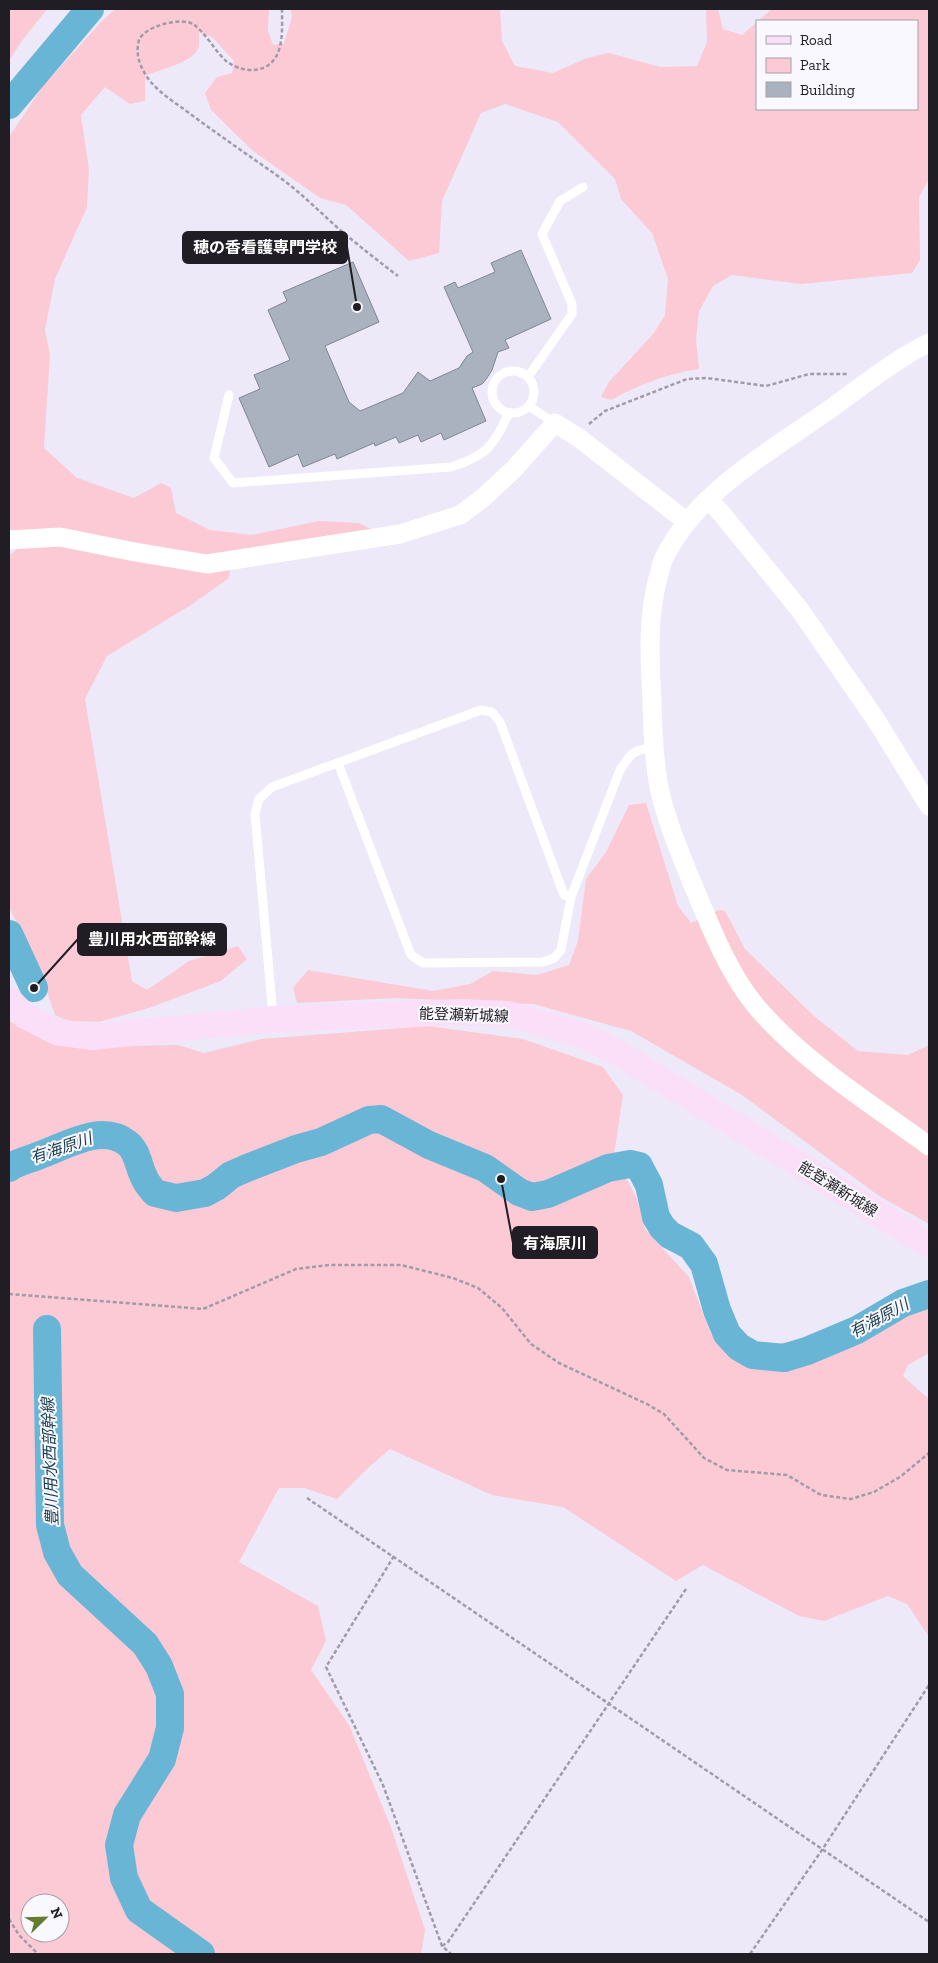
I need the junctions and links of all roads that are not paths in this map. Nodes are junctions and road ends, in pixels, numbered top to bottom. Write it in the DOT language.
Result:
graph roads {
  1 [pos="583,187"];
  2 [pos="929,343"];
  3 [pos="528,377"];
  4 [pos="229,395"];
  5 [pos="530,407"];
  6 [pos="509,413"];
  7 [pos="554,423"];
  8 [pos="709,500"];
  9 [pos="687,522"];
  10 [pos="9,540"];
  11 [pos="654,747"];
  12 [pos="338,763"];
  13 [pos="929,806"];
  14 [pos="571,897"];
  15 [pos="9,1000"];
  16 [pos="273,1018"];
  17 [pos="929,1146"];
  18 [pos="929,1245"];
  1 -- 3 [label="lane"];
  2 -- 8 [label="street"];
  3 -- 5 [label="lane"];
  3 -- 6 [label="lane"];
  4 -- 6 [label="lane"];
  5 -- 6 [label="lane"];
  5 -- 7 [label="lane"];
  7 -- 9 [label="street"];
  7 -- 10 [label="street"];
  8 -- 9 [label="street"];
  8 -- 13 [label="street"];
  9 -- 11 [label="street"];
  11 -- 14 [label="lane"];
  11 -- 17 [label="street"];
  12 -- 14 [label="lane"];
  12 -- 14 [label="lane"];
  12 -- 16 [label="lane"];
  15 -- 16 [label="main road, 能登瀬新城線"];
  16 -- 18 [label="main road, 能登瀬新城線"];
}
